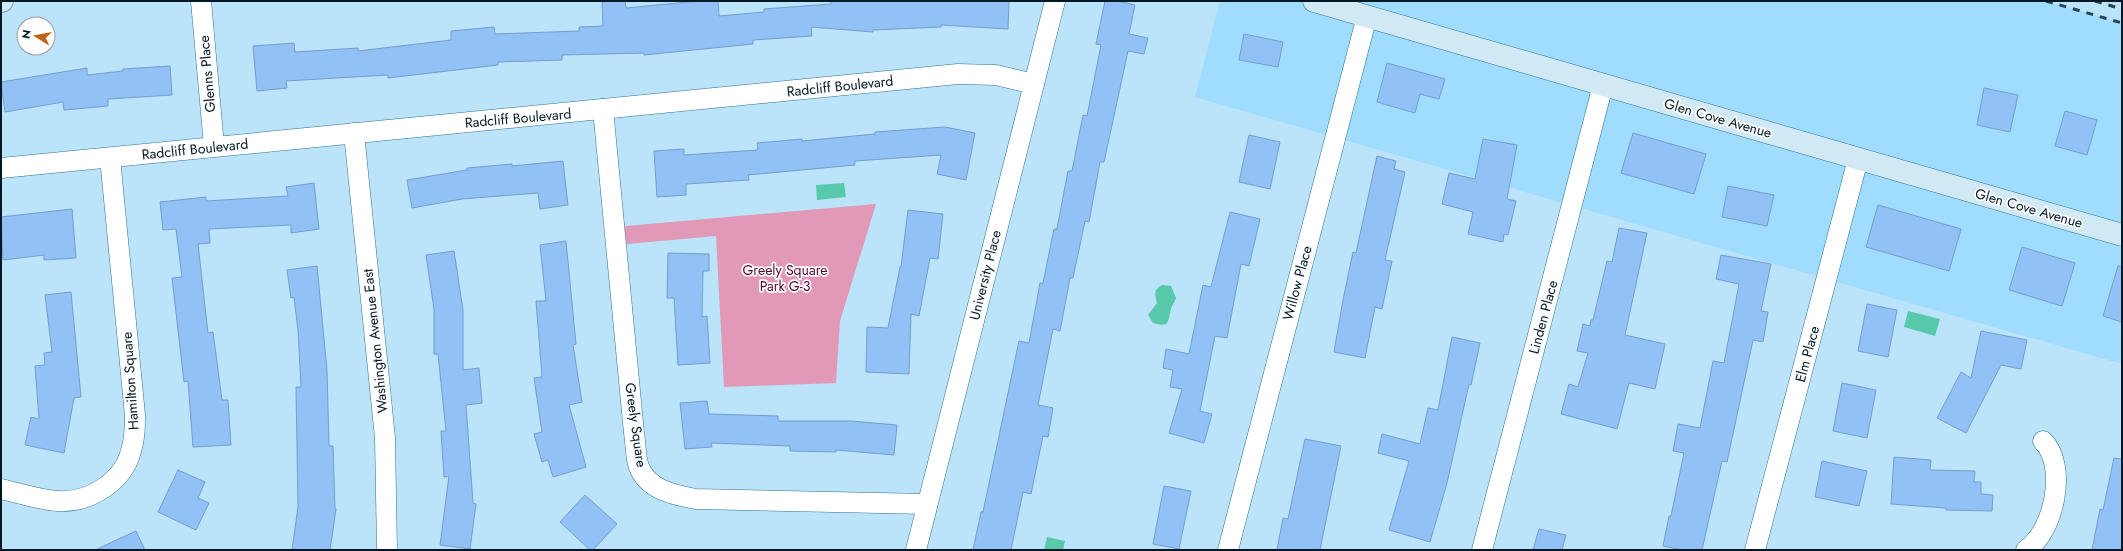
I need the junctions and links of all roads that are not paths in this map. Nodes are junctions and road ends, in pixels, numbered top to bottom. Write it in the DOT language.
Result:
graph roads {
  1 [pos="201,1"];
  2 [pos="1055,1"];
  3 [pos="1314,1"];
  4 [pos="1367,16"];
  5 [pos="1034,84"];
  6 [pos="1603,84"];
  7 [pos="603,110"];
  8 [pos="354,133"];
  9 [pos="214,146"];
  10 [pos="110,158"];
  11 [pos="1858,159"];
  12 [pos="1,168"];
  13 [pos="2122,235"];
  14 [pos="2043,441"];
  15 [pos="1,489"];
  16 [pos="927,504"];
  17 [pos="387,550"];
  18 [pos="916,550"];
  19 [pos="1228,550"];
  20 [pos="1482,550"];
  21 [pos="1759,550"];
  22 [pos="2026,550"];
  1 -- 9 [label="street, Glenns Place"];
  2 -- 5 [label="street, University Place"];
  3 -- 4 [label="main road, Glen Cove Avenue"];
  4 -- 6 [label="main road, Glen Cove Avenue"];
  4 -- 19 [label="street, Willow Place"];
  5 -- 7 [label="street, Radcliff Boulevard"];
  5 -- 16 [label="street, University Place"];
  6 -- 11 [label="main road, Glen Cove Avenue"];
  6 -- 20 [label="street, Linden Place"];
  7 -- 8 [label="street, Radcliff Boulevard"];
  7 -- 16 [label="street, Greely Square"];
  8 -- 9 [label="street, Radcliff Boulevard"];
  8 -- 17 [label="street, Washington Avenue East"];
  9 -- 10 [label="street, Radcliff Boulevard"];
  10 -- 12 [label="street, Radcliff Boulevard"];
  10 -- 15 [label="street, Hamilton Square"];
  11 -- 13 [label="main road, Glen Cove Avenue"];
  11 -- 21 [label="street, Elm Place"];
  14 -- 22 [label="street"];
  16 -- 18 [label="street, University Place"];
}
